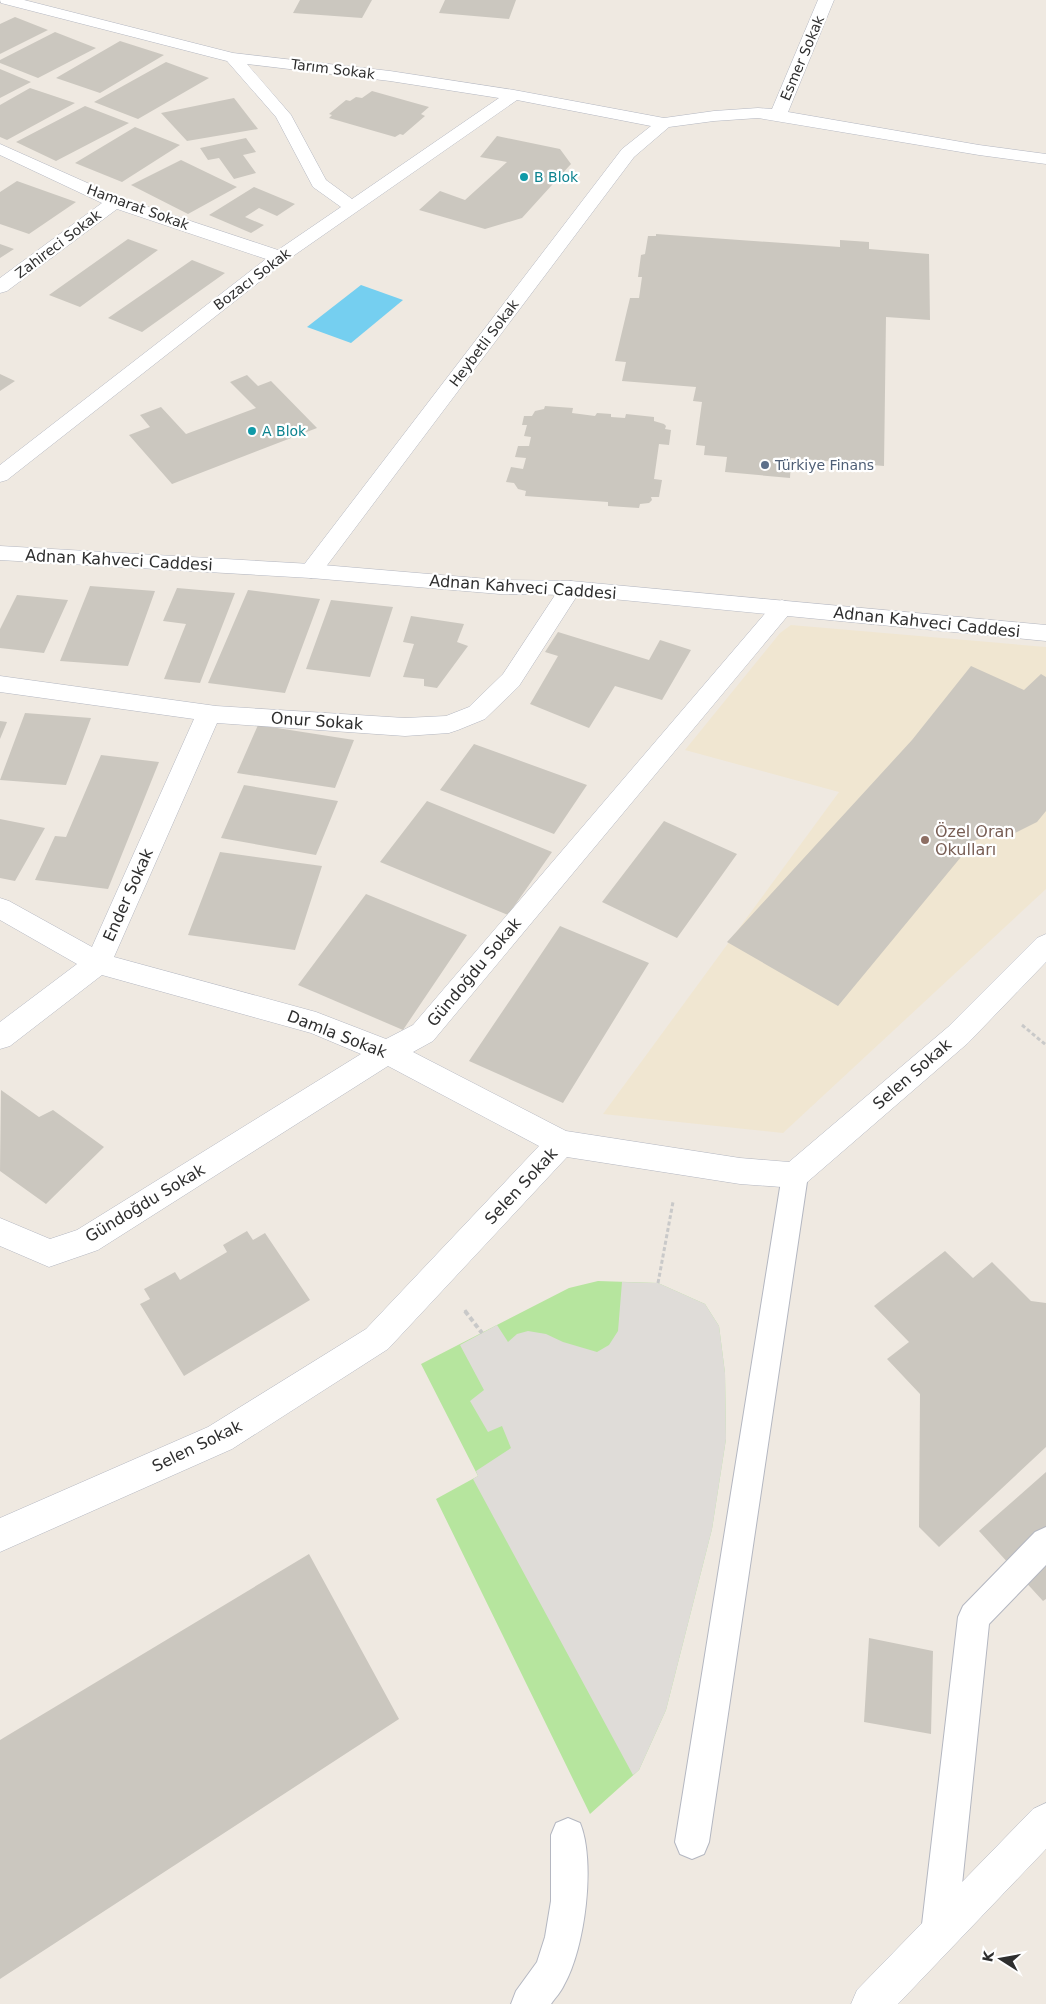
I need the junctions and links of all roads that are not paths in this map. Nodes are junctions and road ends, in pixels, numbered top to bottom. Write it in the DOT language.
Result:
graph roads {
  1 [pos="826,0"];
  2 [pos="12,1"];
  3 [pos="0,11"];
  4 [pos="233,58"];
  5 [pos="514,95"];
  6 [pos="778,115"];
  7 [pos="664,123"];
  8 [pos="0,150"];
  9 [pos="1046,159"];
  10 [pos="115,202"];
  11 [pos="352,207"];
  12 [pos="280,257"];
  13 [pos="0,287"];
  14 [pos="0,474"];
  15 [pos="2,556"];
  16 [pos="311,571"];
  17 [pos="570,588"];
  18 [pos="782,608"];
  19 [pos="1046,633"];
  20 [pos="0,684"];
  21 [pos="208,713"];
  22 [pos="0,908"];
  23 [pos="1046,945"];
  24 [pos="98,963"];
  25 [pos="0,1038"];
  26 [pos="388,1052"];
  27 [pos="561,1143"];
  28 [pos="795,1175"];
  29 [pos="0,1232"];
  30 [pos="0,1535"];
  31 [pos="1046,1542"];
  32 [pos="1046,1822"];
  33 [pos="568,1835"];
  34 [pos="692,1842"];
  35 [pos="939,1933"];
  36 [pos="529,2004"];
  37 [pos="871,2004"];
  1 -- 6 [label="street, Esmer Sokak"];
  2 -- 3 [label="street"];
  2 -- 4 [label="street, Tarım Sokak"];
  4 -- 5 [label="street, Tarım Sokak"];
  4 -- 11 [label="street"];
  5 -- 7 [label="street, Tarım Sokak"];
  5 -- 11 [label="street, Bozacı Sokak"];
  6 -- 7 [label="street"];
  6 -- 9 [label="street"];
  7 -- 16 [label="street, Heybetli Sokak"];
  8 -- 10 [label="street, Hamarat Sokak"];
  10 -- 12 [label="street, Hamarat Sokak"];
  10 -- 13 [label="street, Zahireci Sokak"];
  11 -- 12 [label="street, Bozacı Sokak"];
  12 -- 14 [label="street, Bozacı Sokak"];
  15 -- 16 [label="street, Adnan Kahveci Caddesi"];
  16 -- 17 [label="street, Adnan Kahveci Caddesi"];
  17 -- 18 [label="street, Adnan Kahveci Caddesi"];
  17 -- 21 [label="street, Onur Sokak"];
  18 -- 19 [label="street, Adnan Kahveci Caddesi"];
  18 -- 26 [label="street, Gündoğdu Sokak"];
  20 -- 21 [label="street, Onur Sokak"];
  21 -- 24 [label="street, Ender Sokak"];
  22 -- 24 [label="street, Damla Sokak"];
  23 -- 28 [label="street, Selen Sokak"];
  24 -- 25 [label="street, Ender Sokak"];
  24 -- 26 [label="street, Damla Sokak"];
  26 -- 27 [label="street, Damla Sokak"];
  26 -- 29 [label="street, Gündoğdu Sokak"];
  27 -- 28 [label="street, Selen Sokak"];
  27 -- 30 [label="street, Selen Sokak"];
  28 -- 34 [label="lane"];
  31 -- 35 [label="lane"];
  32 -- 35 [label="street"];
  33 -- 36 [label="lane"];
  35 -- 37 [label="street"];
}
